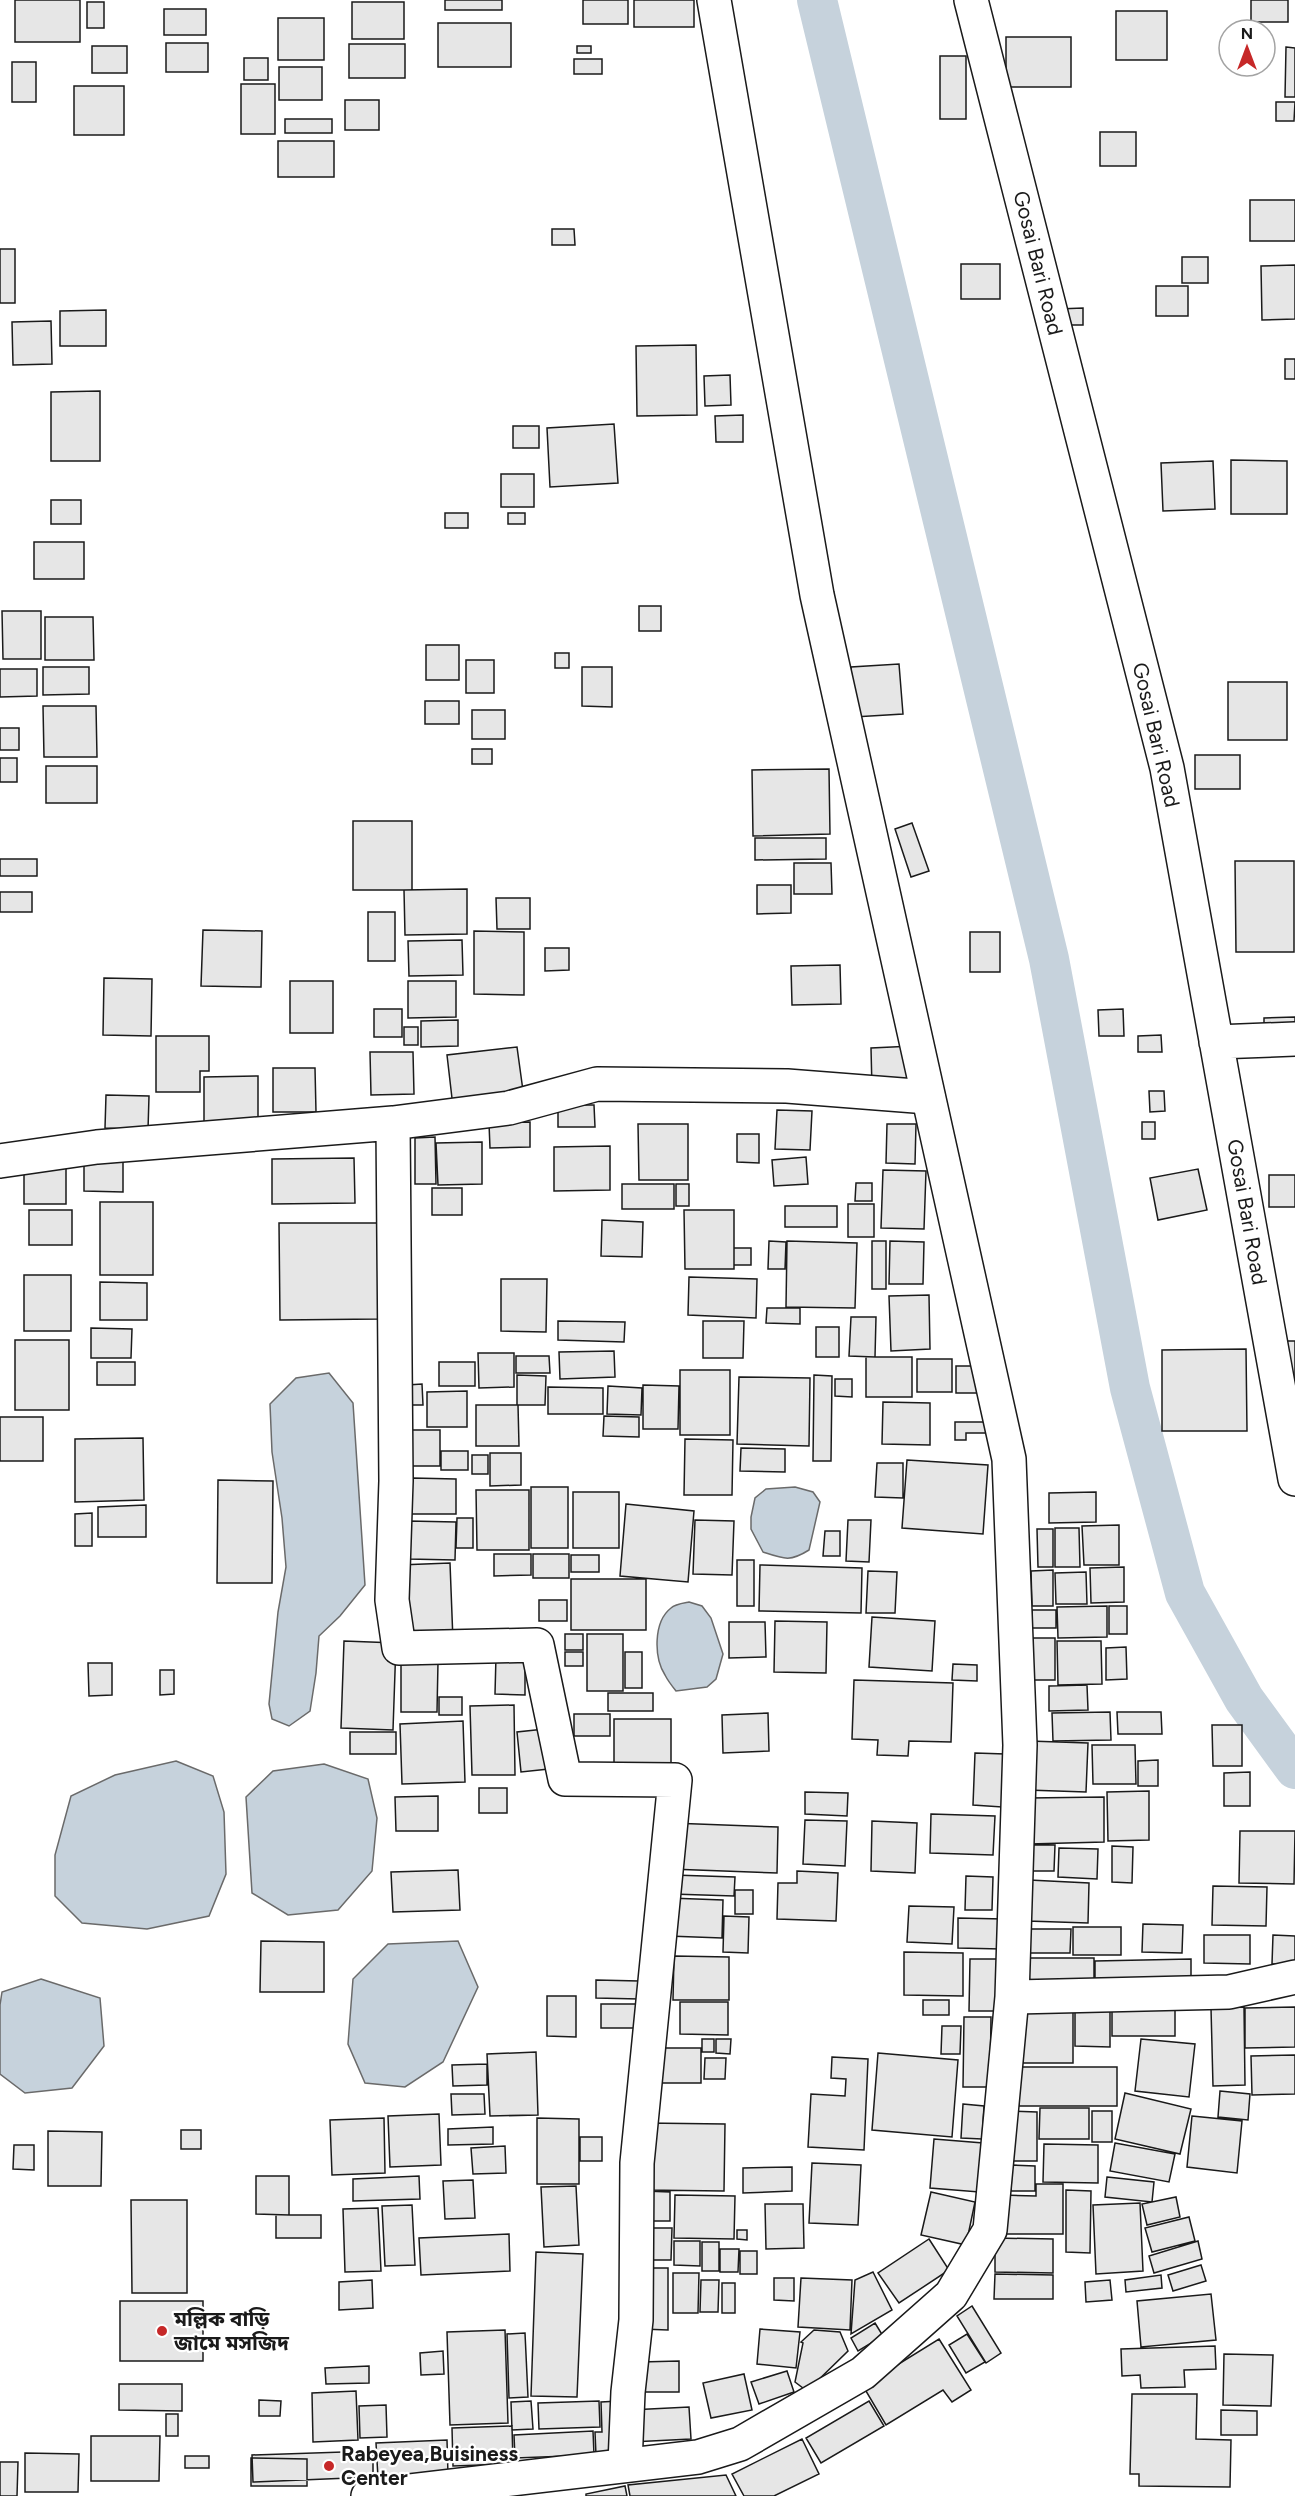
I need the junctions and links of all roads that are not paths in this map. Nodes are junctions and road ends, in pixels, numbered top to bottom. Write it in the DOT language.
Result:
graph roads {
  1 [pos="714,0"];
  2 [pos="971,0"];
  3 [pos="1295,1039"];
  4 [pos="1216,1042"];
  5 [pos="928,1096"];
  6 [pos="393,1122"];
  7 [pos="0,1161"];
  8 [pos="1295,1479"];
  9 [pos="1295,1977"];
  10 [pos="1012,1997"];
  11 [pos="625,2464"];
  12 [pos="526,2487"];
  13 [pos="368,2496"];
  1 -- 5 [label="street"];
  2 -- 4 [label="street, Gosai Bari Road"];
  3 -- 4 [label="street"];
  4 -- 8 [label="street, Gosai Bari Road"];
  5 -- 6 [label="street"];
  5 -- 10 [label="street"];
  6 -- 7 [label="street"];
  6 -- 11 [label="street"];
  9 -- 10 [label="street"];
  10 -- 11 [label="street"];
  11 -- 12 [label="street"];
  12 -- 13 [label="street"];
}
